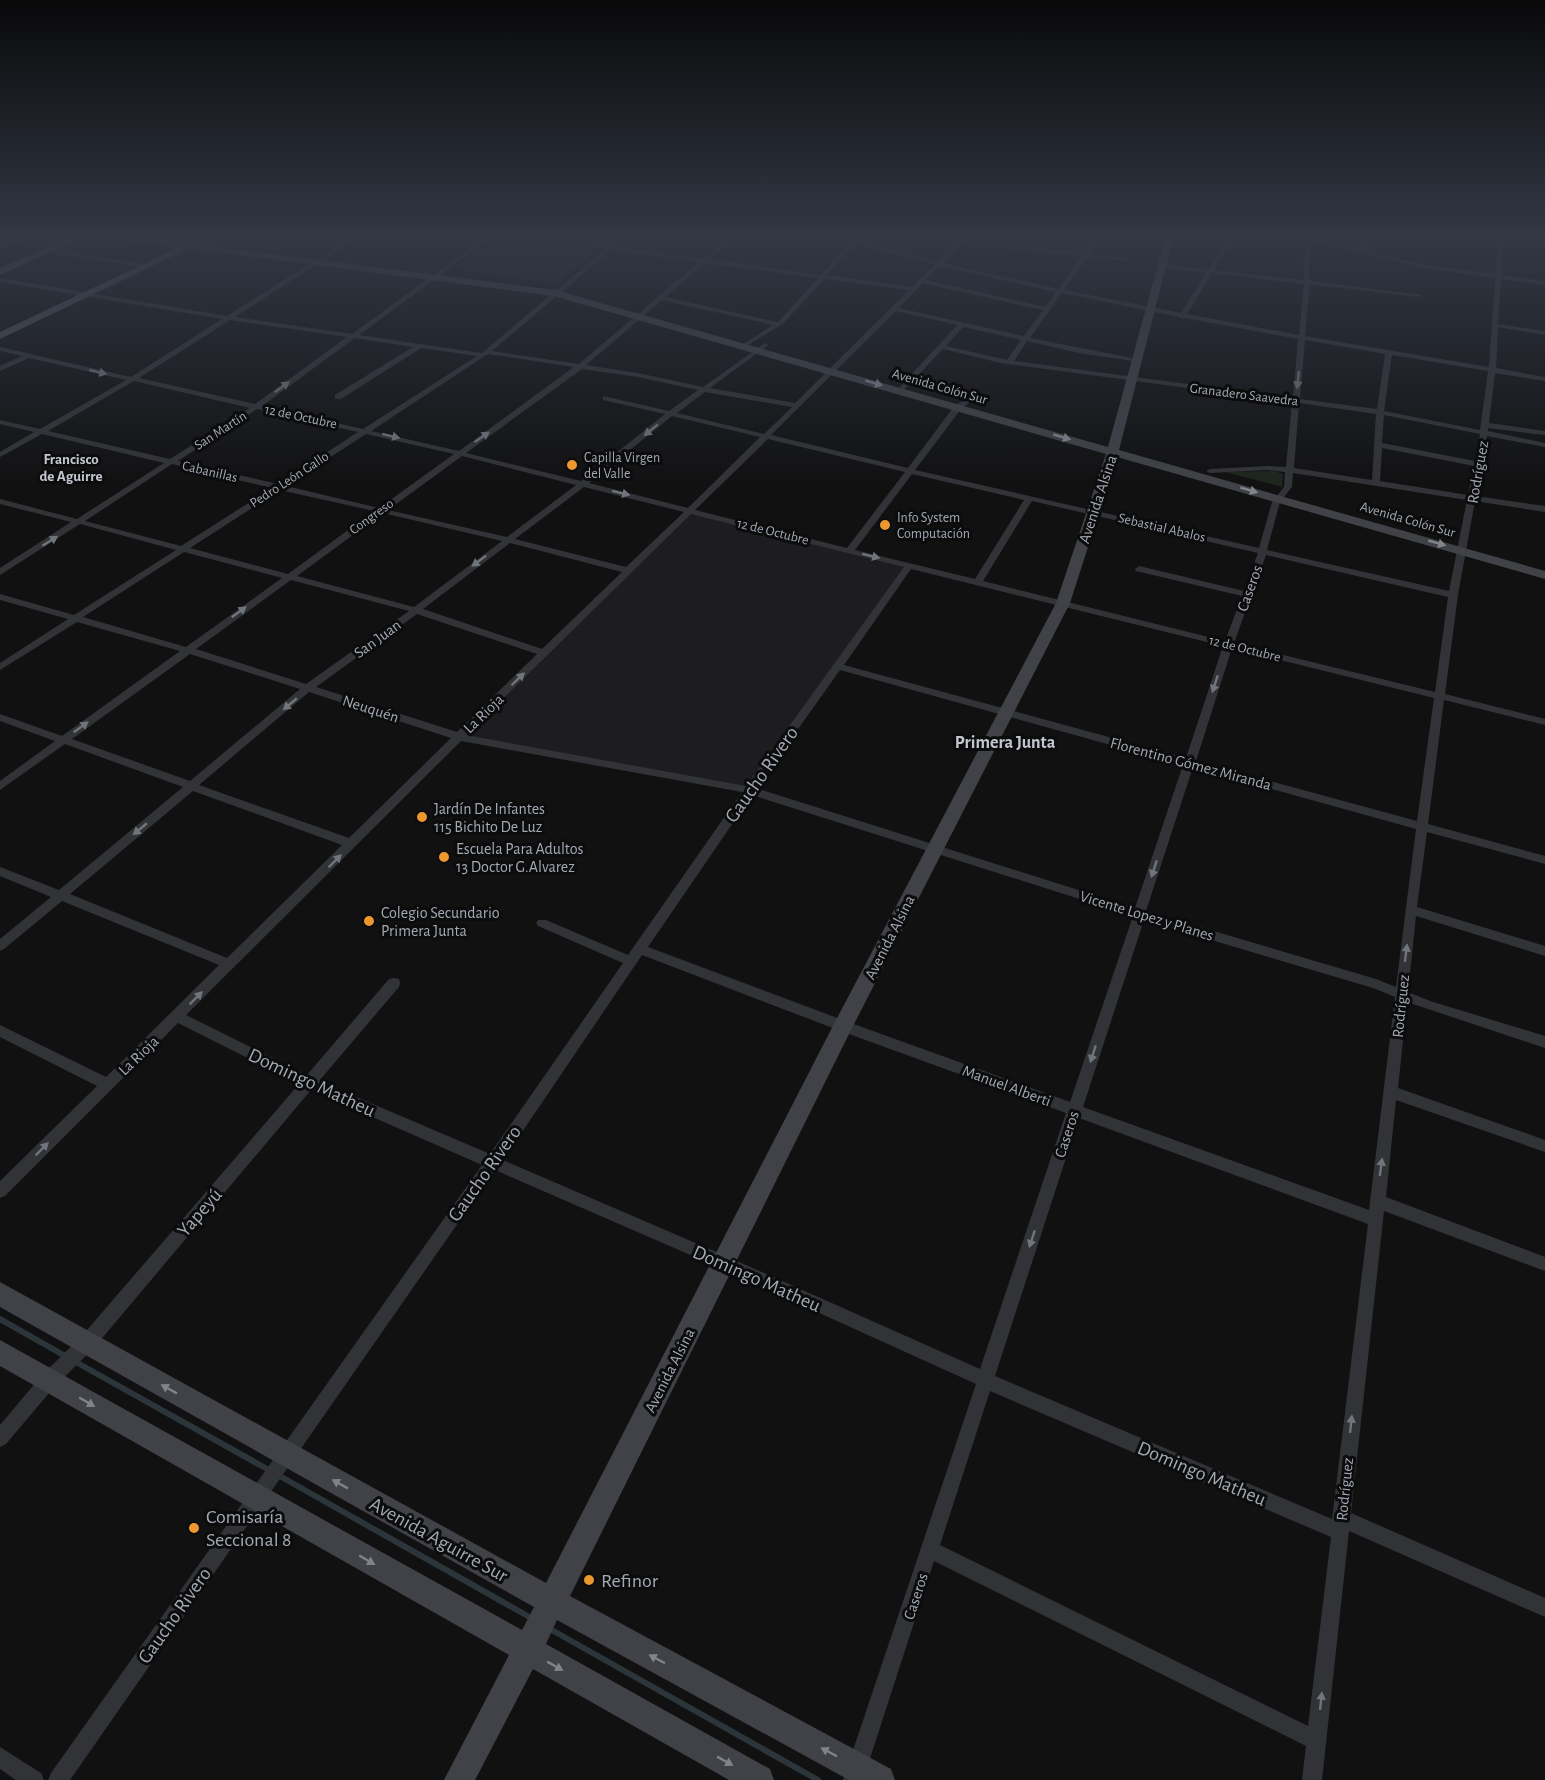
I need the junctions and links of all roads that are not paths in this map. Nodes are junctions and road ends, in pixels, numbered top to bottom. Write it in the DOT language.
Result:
graph roads {
  1 [pos="38,318"];
  2 [pos="228,318"];
  3 [pos="377,318"];
  4 [pos="526,318"];
  5 [pos="637,318"];
  6 [pos="656,318"];
  7 [pos="752,318"];
  8 [pos="785,318"];
  9 [pos="885,318"];
  10 [pos="932,318"];
  11 [pos="1039,318"];
  12 [pos="1149,318"];
  13 [pos="1188,318"];
  14 [pos="1304,318"];
  15 [pos="1496,318"];
  16 [pos="779,324"];
  17 [pos="961,325"];
  18 [pos="1496,325"];
  19 [pos="1545,333"];
  20 [pos="0,336"];
  21 [pos="352,336"];
  22 [pos="1302,337"];
  23 [pos="1025,339"];
  24 [pos="418,346"];
  25 [pos="754,346"];
  26 [pos="942,347"];
  27 [pos="0,349"];
  28 [pos="1389,352"];
  29 [pos="484,354"];
  30 [pos="27,356"];
  31 [pos="1009,362"];
  32 [pos="581,366"];
  33 [pos="0,369"];
  34 [pos="1134,370"];
  35 [pos="1492,370"];
  36 [pos="833,371"];
  37 [pos="1545,379"];
  38 [pos="131,380"];
  39 [pos="704,389"];
  40 [pos="901,391"];
  41 [pos="338,397"];
  42 [pos="606,398"];
  43 [pos="1296,400"];
  44 [pos="962,405"];
  45 [pos="798,406"];
  46 [pos="256,407"];
  47 [pos="1380,412"];
  48 [pos="670,414"];
  49 [pos="0,422"];
  50 [pos="1484,428"];
  51 [pos="364,430"];
  52 [pos="40,432"];
  53 [pos="1545,433"];
  54 [pos="766,437"];
  55 [pos="1378,445"];
  56 [pos="1545,446"];
  57 [pos="1112,451"];
  58 [pos="459,453"];
  59 [pos="0,454"];
  60 [pos="171,462"];
  61 [pos="1478,464"];
  62 [pos="1290,470"];
  63 [pos="910,471"];
  64 [pos="1209,471"];
  65 [pos="1376,482"];
  66 [pos="584,483"];
  67 [pos="276,486"];
  68 [pos="1283,496"];
  69 [pos="1030,497"];
  70 [pos="1473,498"];
  71 [pos="0,501"];
  72 [pos="1545,509"];
  73 [pos="380,510"];
  74 [pos="690,510"];
  75 [pos="1092,512"];
  76 [pos="81,521"];
  77 [pos="508,540"];
  78 [pos="182,548"];
  79 [pos="1263,550"];
  80 [pos="1461,550"];
  81 [pos="849,551"];
  82 [pos="909,566"];
  83 [pos="1139,568"];
  84 [pos="630,571"];
  85 [pos="0,572"];
  86 [pos="1545,574"];
  87 [pos="288,576"];
  88 [pos="978,582"];
  89 [pos="1246,594"];
  90 [pos="1453,595"];
  91 [pos="0,597"];
  92 [pos="1063,603"];
  93 [pos="416,610"];
  94 [pos="76,618"];
  95 [pos="1228,644"];
  96 [pos="188,650"];
  97 [pos="544,653"];
  98 [pos="837,666"];
  99 [pos="0,667"];
  100 [pos="308,688"];
  101 [pos="1438,695"];
  102 [pos="1005,712"];
  103 [pos="0,717"];
  104 [pos="1545,722"];
  105 [pos="459,736"];
  106 [pos="64,740"];
  107 [pos="1189,762"];
  108 [pos="193,785"];
  109 [pos="0,786"];
  110 [pos="749,790"];
  111 [pos="1423,826"];
  112 [pos="351,844"];
  113 [pos="934,849"];
  114 [pos="1545,860"];
  115 [pos="0,871"];
  116 [pos="61,895"];
  117 [pos="1411,910"];
  118 [pos="1140,914"];
  119 [pos="542,923"];
  120 [pos="0,946"];
  121 [pos="641,949"];
  122 [pos="1545,951"];
  123 [pos="632,962"];
  124 [pos="229,964"];
  125 [pos="394,983"];
  126 [pos="1401,995"];
  127 [pos="177,1017"];
  128 [pos="843,1026"];
  129 [pos="0,1031"];
  130 [pos="1545,1042"];
  131 [pos="310,1083"];
  132 [pos="107,1084"];
  133 [pos="1391,1092"];
  134 [pos="1074,1110"];
  135 [pos="1545,1146"];
  136 [pos="492,1163"];
  137 [pos="0,1191"];
  138 [pos="1377,1201"];
  139 [pos="1374,1219"];
  140 [pos="723,1262"];
  141 [pos="1545,1264"];
  142 [pos="0,1294"];
  143 [pos="82,1348"];
  144 [pos="0,1352"];
  145 [pos="55,1375"];
  146 [pos="985,1380"];
  147 [pos="0,1438"];
  148 [pos="282,1459"];
  149 [pos="260,1493"];
  150 [pos="1340,1525"];
  151 [pos="931,1550"];
  152 [pos="548,1608"];
  153 [pos="1545,1608"];
  154 [pos="530,1646"];
  155 [pos="1316,1740"];
  156 [pos="0,1757"];
  157 [pos="864,1776"];
  158 [pos="34,1780"];
  159 [pos="58,1780"];
  160 [pos="459,1780"];
  161 [pos="759,1780"];
  162 [pos="1312,1780"];
  1 -- 20 [label="main road"];
  2 -- 21 [label="street"];
  2 -- 38 [label="street"];
  3 -- 21 [label="street, San Martín"];
  4 -- 29 [label="street, Pedro León Gallo"];
  5 -- 32 [label="street, Congreso"];
  6 -- 25 [label="main road, Avenida Colón Sur"];
  7 -- 16 [label="street"];
  8 -- 16 [label="street, San Juan"];
  9 -- 36 [label="street, La Rioja"];
  10 -- 17 [label="street, Granadero Saavedra"];
  11 -- 23 [label="street"];
  12 -- 34 [label="main road, Avenida Alsina"];
  13 -- 22 [label="street"];
  14 -- 22 [label="street, Caseros"];
  15 -- 18 [label="street, Rodríguez"];
  16 -- 25 [label="street, San Juan"];
  17 -- 23 [label="street, Granadero Saavedra"];
  17 -- 26 [label="street"];
  18 -- 19 [label="street"];
  18 -- 35 [label="street, Rodríguez"];
  21 -- 24 [label="street"];
  46 -- 21 [label="street, San Martín, one-way"];
  22 -- 28 [label="street"];
  22 -- 43 [label="street, Caseros, one-way"];
  23 -- 31 [label="street"];
  23 -- 34 [label="street, Granadero Saavedra"];
  24 -- 29 [label="street"];
  24 -- 41 [label="street"];
  25 -- 36 [label="main road, Avenida Colón Sur"];
  25 -- 39 [label="street, San Juan"];
  26 -- 31 [label="street, Granadero Saavedra"];
  26 -- 40 [label="street"];
  27 -- 30 [label="street, 12 de Octubre"];
  28 -- 35 [label="street"];
  28 -- 47 [label="street"];
  29 -- 32 [label="street"];
  29 -- 51 [label="street, Pedro León Gallo"];
  30 -- 33 [label="street"];
  30 -- 38 [label="street, 12 de Octubre, one-way"];
  31 -- 34 [label="street, Granadero Saavedra"];
  32 -- 39 [label="street"];
  58 -- 32 [label="street, Congreso, one-way"];
  34 -- 43 [label="street, Granadero Saavedra"];
  34 -- 57 [label="main road, Avenida Alsina"];
  35 -- 37 [label="street"];
  35 -- 50 [label="street, Rodríguez"];
  36 -- 40 [label="main road, Avenida Colón Sur, one-way"];
  36 -- 45 [label="street, La Rioja"];
  38 -- 46 [label="street, 12 de Octubre"];
  38 -- 52 [label="street"];
  39 -- 45 [label="street"];
  39 -- 48 [label="street, San Juan"];
  40 -- 44 [label="main road, Avenida Colón Sur"];
  42 -- 48 [label="street, Sebastial Abalos"];
  43 -- 47 [label="street, Granadero Saavedra"];
  43 -- 62 [label="street, Caseros"];
  44 -- 57 [label="main road, Avenida Colón Sur, one-way"];
  44 -- 63 [label="street"];
  45 -- 54 [label="street, La Rioja"];
  46 -- 51 [label="street, 12 de Octubre"];
  46 -- 60 [label="street, San Martín"];
  47 -- 50 [label="street, Granadero Saavedra"];
  47 -- 55 [label="street"];
  48 -- 54 [label="street, Sebastial Abalos"];
  48 -- 66 [label="street, San Juan, one-way"];
  49 -- 52 [label="street, Cabanillas"];
  50 -- 53 [label="street, Granadero Saavedra"];
  50 -- 56 [label="street, Granadero Saavedra"];
  50 -- 61 [label="street, Rodríguez"];
  51 -- 58 [label="street, 12 de Octubre, one-way"];
  51 -- 67 [label="street, Pedro León Gallo"];
  52 -- 59 [label="street"];
  52 -- 60 [label="street, Cabanillas"];
  54 -- 63 [label="street, Sebastial Abalos"];
  54 -- 74 [label="street, La Rioja"];
  55 -- 61 [label="street"];
  55 -- 65 [label="street"];
  57 -- 68 [label="main road, Avenida Colón Sur, one-way"];
  57 -- 75 [label="main road, Avenida Alsina"];
  58 -- 66 [label="street, 12 de Octubre"];
  58 -- 73 [label="street, Congreso"];
  60 -- 67 [label="street, Cabanillas"];
  60 -- 76 [label="street, San Martín"];
  61 -- 70 [label="street, Rodríguez"];
  62 -- 64 [label="street"];
  62 -- 65 [label="street"];
  62 -- 68 [label="street, Caseros"];
  63 -- 69 [label="street, Sebastial Abalos"];
  63 -- 81 [label="street"];
  65 -- 70 [label="street"];
  66 -- 74 [label="street, 12 de Octubre, one-way"];
  66 -- 77 [label="street, San Juan"];
  67 -- 73 [label="street, Cabanillas"];
  67 -- 78 [label="street, Pedro León Gallo"];
  68 -- 79 [label="street, Caseros"];
  68 -- 80 [label="main road, Avenida Colón Sur, one-way"];
  69 -- 75 [label="street, Sebastial Abalos"];
  69 -- 88 [label="street"];
  70 -- 72 [label="street"];
  70 -- 80 [label="street, Rodríguez"];
  71 -- 76 [label="street"];
  73 -- 77 [label="street, Cabanillas"];
  73 -- 87 [label="street, Congreso"];
  74 -- 81 [label="street, 12 de Octubre"];
  74 -- 84 [label="street, La Rioja"];
  75 -- 79 [label="street, Sebastial Abalos"];
  75 -- 92 [label="main road, Avenida Alsina"];
  76 -- 78 [label="street"];
  85 -- 76 [label="street, San Martín, one-way"];
  77 -- 84 [label="street, Cabanillas"];
  77 -- 93 [label="street, San Juan, one-way"];
  78 -- 87 [label="street"];
  78 -- 94 [label="street, Pedro León Gallo"];
  79 -- 89 [label="street, Caseros"];
  79 -- 90 [label="street, Sebastial Abalos"];
  80 -- 86 [label="main road, Avenida Colón Sur"];
  80 -- 90 [label="street, Rodríguez"];
  81 -- 82 [label="street, 12 de Octubre, one-way"];
  82 -- 88 [label="street, 12 de Octubre"];
  82 -- 98 [label="street, Gaucho Rivero"];
  83 -- 89 [label="street"];
  84 -- 97 [label="street, La Rioja"];
  87 -- 93 [label="street"];
  96 -- 87 [label="street, Congreso, one-way"];
  88 -- 92 [label="street, 12 de Octubre"];
  89 -- 95 [label="street, Caseros"];
  90 -- 101 [label="street, Rodríguez"];
  91 -- 94 [label="street, Neuquén"];
  92 -- 95 [label="street, 12 de Octubre"];
  92 -- 102 [label="main road, Avenida Alsina"];
  93 -- 97 [label="street"];
  93 -- 100 [label="street, San Juan"];
  94 -- 96 [label="street, Neuquén"];
  94 -- 99 [label="street, Pedro León Gallo"];
  95 -- 101 [label="street, 12 de Octubre"];
  95 -- 107 [label="street, Caseros, one-way"];
  96 -- 100 [label="street, Neuquén"];
  106 -- 96 [label="street, Congreso, one-way"];
  105 -- 97 [label="street, La Rioja, one-way"];
  98 -- 102 [label="street, Florentino Gómez Miranda"];
  98 -- 110 [label="street, Gaucho Rivero"];
  100 -- 105 [label="street, Neuquén"];
  100 -- 108 [label="street, San Juan, one-way"];
  101 -- 104 [label="street, 12 de Octubre"];
  101 -- 111 [label="street, Rodríguez"];
  102 -- 107 [label="street, Florentino Gómez Miranda"];
  102 -- 113 [label="main road, Avenida Alsina"];
  103 -- 106 [label="street"];
  105 -- 110 [label="street, Neuquén"];
  105 -- 112 [label="street, La Rioja"];
  106 -- 108 [label="street"];
  106 -- 109 [label="street, Congreso"];
  107 -- 111 [label="street, Florentino Gómez Miranda"];
  107 -- 118 [label="street, Caseros, one-way"];
  108 -- 112 [label="street"];
  108 -- 116 [label="street, San Juan, one-way"];
  110 -- 113 [label="street, Vicente Lopez y Planes"];
  110 -- 121 [label="street, Gaucho Rivero"];
  111 -- 114 [label="street, Florentino Gómez Miranda"];
  111 -- 117 [label="street, Rodríguez"];
  124 -- 112 [label="street, La Rioja, one-way"];
  113 -- 118 [label="street, Vicente Lopez y Planes"];
  113 -- 128 [label="main road, Avenida Alsina"];
  115 -- 116 [label="street"];
  116 -- 120 [label="street, San Juan"];
  116 -- 124 [label="street"];
  117 -- 122 [label="street"];
  126 -- 117 [label="street, Rodríguez, one-way"];
  118 -- 126 [label="street, Vicente Lopez y Planes"];
  118 -- 134 [label="street, Caseros, one-way"];
  119 -- 123 [label="street"];
  121 -- 123 [label="street, Gaucho Rivero"];
  121 -- 128 [label="street, Manuel Alberti"];
  123 -- 136 [label="street, Gaucho Rivero"];
  127 -- 124 [label="street, La Rioja, one-way"];
  125 -- 131 [label="street, Yapeyú"];
  126 -- 130 [label="street, Vicente Lopez y Planes"];
  126 -- 133 [label="street, Rodríguez"];
  127 -- 131 [label="street, Domingo Matheu"];
  127 -- 132 [label="street, La Rioja"];
  128 -- 134 [label="street, Manuel Alberti"];
  128 -- 140 [label="main road, Avenida Alsina"];
  129 -- 132 [label="street"];
  131 -- 136 [label="street, Domingo Matheu"];
  131 -- 143 [label="street, Yapeyú"];
  137 -- 132 [label="street, La Rioja, one-way"];
  133 -- 135 [label="street"];
  138 -- 133 [label="street, Rodríguez, one-way"];
  134 -- 139 [label="street, Manuel Alberti"];
  134 -- 146 [label="street, Caseros, one-way"];
  136 -- 140 [label="street, Domingo Matheu"];
  136 -- 148 [label="street, Gaucho Rivero"];
  138 -- 139 [label="street, Rodríguez"];
  138 -- 141 [label="street"];
  150 -- 139 [label="street, Rodríguez, one-way"];
  140 -- 146 [label="street, Domingo Matheu"];
  140 -- 152 [label="main road, Avenida Alsina"];
  142 -- 143 [label="main road, Avenida Aguirre Sur"];
  143 -- 145 [label="street, Yapeyú"];
  148 -- 143 [label="main road, Avenida Aguirre Sur, one-way"];
  144 -- 145 [label="main road"];
  145 -- 147 [label="street, Yapeyú"];
  145 -- 149 [label="main road, one-way"];
  146 -- 150 [label="street, Domingo Matheu"];
  146 -- 151 [label="street, Caseros"];
  148 -- 149 [label="street, Gaucho Rivero"];
  152 -- 148 [label="main road, Avenida Aguirre Sur, one-way"];
  149 -- 154 [label="main road, one-way"];
  149 -- 159 [label="street, Gaucho Rivero"];
  150 -- 153 [label="street, Domingo Matheu"];
  155 -- 150 [label="street, Rodríguez, one-way"];
  151 -- 155 [label="street"];
  151 -- 157 [label="street, Caseros"];
  152 -- 154 [label="main road, Avenida Alsina"];
  157 -- 152 [label="main road, Avenida Aguirre Sur, one-way"];
  154 -- 160 [label="main road"];
  154 -- 161 [label="main road, one-way"];
  155 -- 162 [label="street, Rodríguez"];
  156 -- 158 [label="street"];
}
